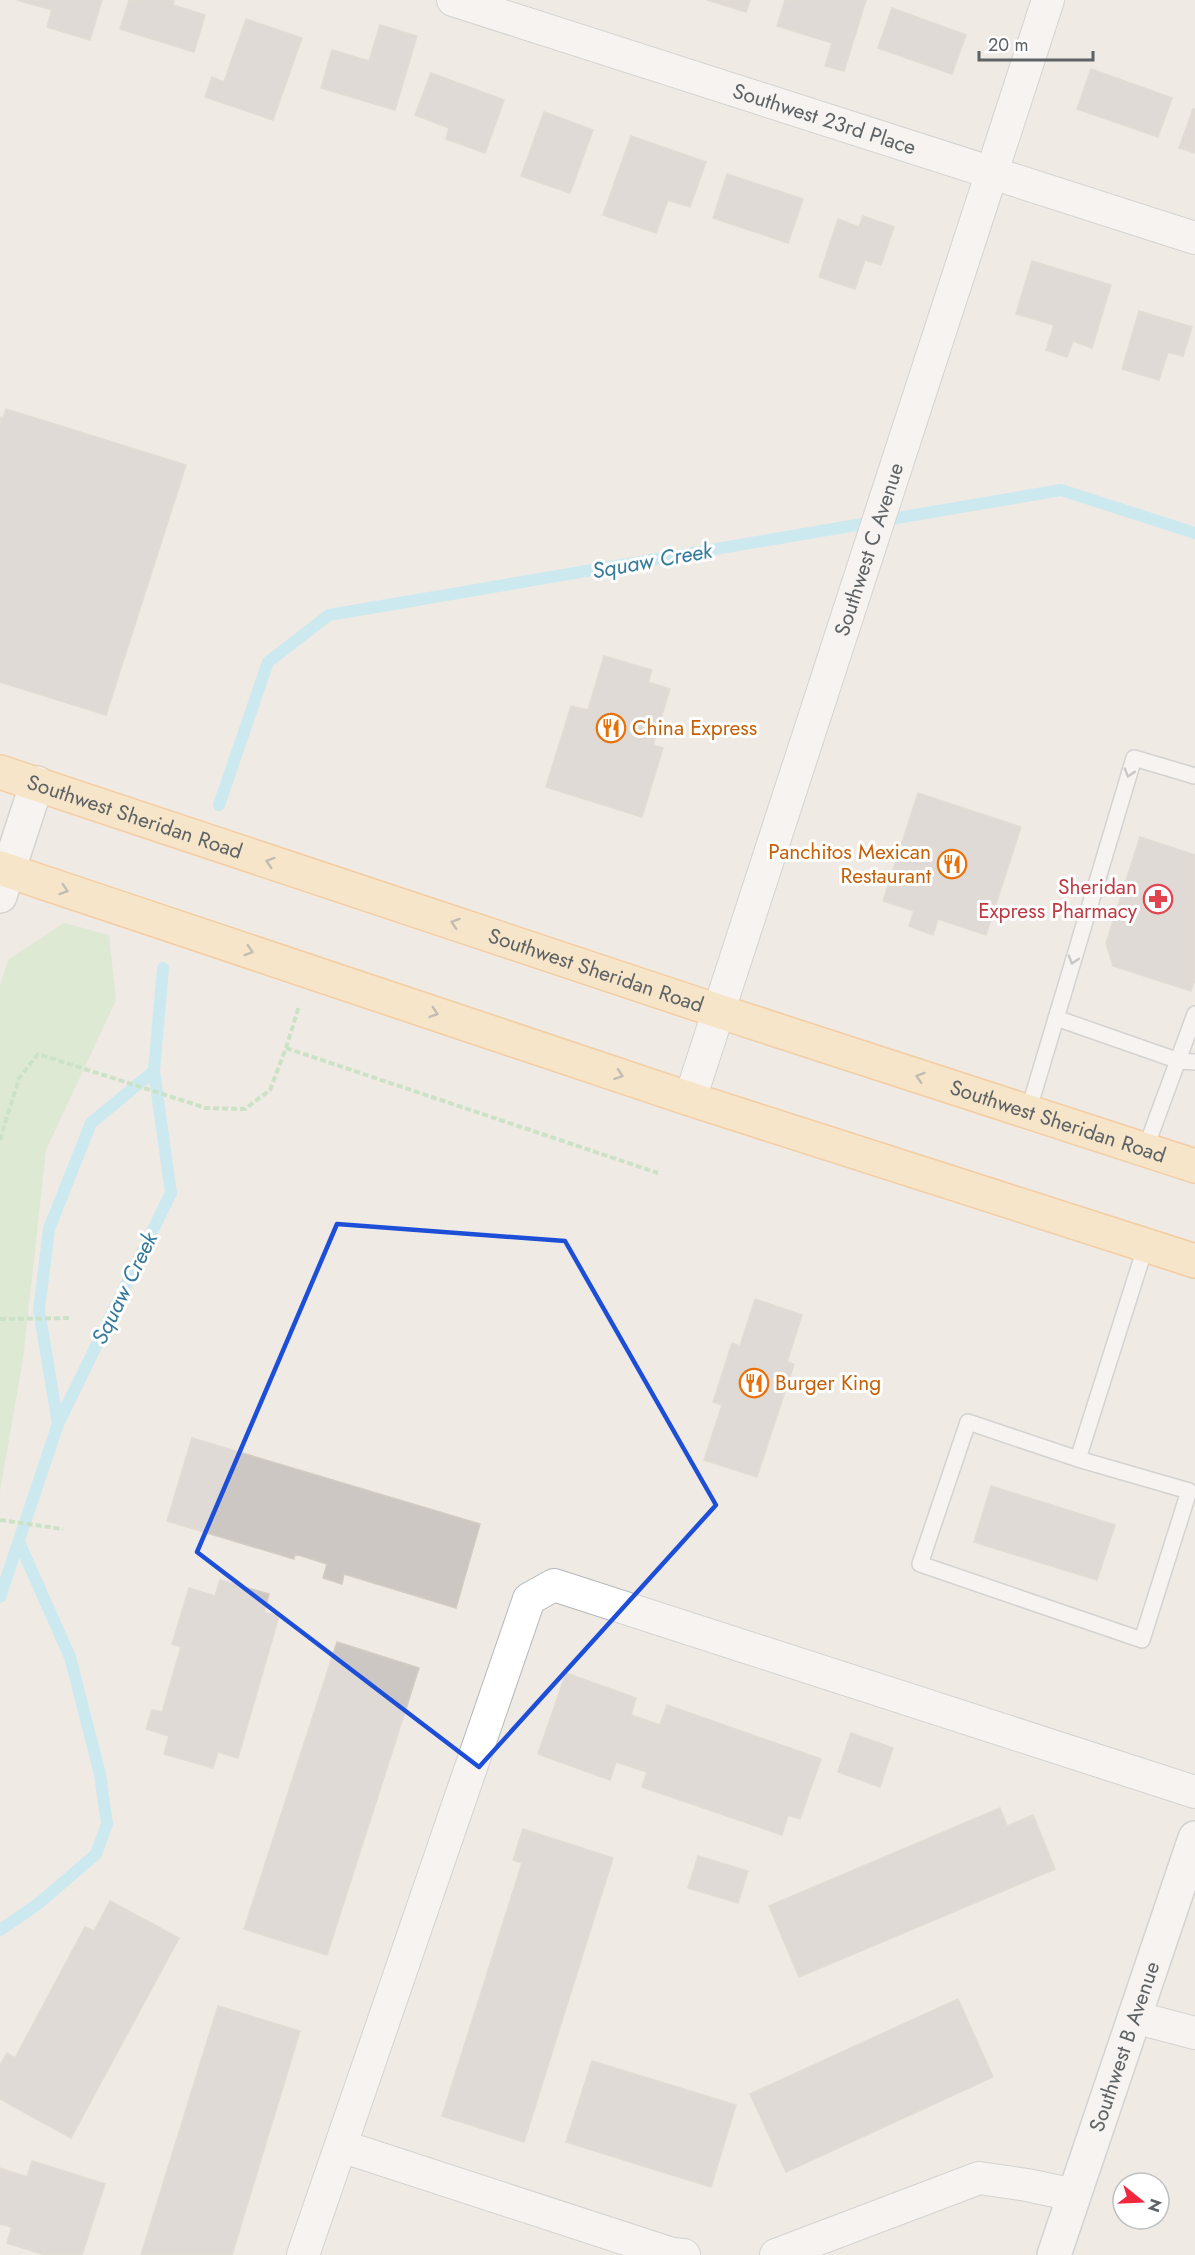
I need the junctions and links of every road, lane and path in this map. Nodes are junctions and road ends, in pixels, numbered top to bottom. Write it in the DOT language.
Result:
graph roads {
  1 [pos="453,0"];
  2 [pos="1048,0"];
  3 [pos="992,174"];
  4 [pos="1195,238"];
  5 [pos="0,772"];
  6 [pos="1195,776"];
  7 [pos="37,783"];
  8 [pos="3,878"];
  9 [pos="309,972"];
  10 [pos="718,1011"];
  11 [pos="1195,1014"];
  12 [pos="1056,1018"];
  13 [pos="286,1048"];
  14 [pos="1179,1061"];
  15 [pos="1195,1062"];
  16 [pos="690,1099"];
  17 [pos="1028,1112"];
  18 [pos="0,1140"];
  19 [pos="1145,1150"];
  20 [pos="1195,1166"];
  21 [pos="658,1173"];
  22 [pos="1146,1245"];
  23 [pos="1195,1261"];
  24 [pos="69,1318"];
  25 [pos="0,1319"];
  26 [pos="1078,1459"];
  27 [pos="2,1520"];
  28 [pos="1188,1520"];
  29 [pos="63,1529"];
  30 [pos="1195,1792"];
  31 [pos="1195,1838"];
  32 [pos="1134,2017"];
  33 [pos="1195,2033"];
  34 [pos="340,2146"];
  35 [pos="1074,2195"];
  36 [pos="303,2255"];
  37 [pos="684,2255"];
  38 [pos="776,2255"];
  39 [pos="1054,2255"];
  1 -- 3 [label="street, Southwest 23rd Place"];
  2 -- 3 [label="street, Southwest C Avenue"];
  3 -- 4 [label="street, Southwest 23rd Place"];
  3 -- 10 [label="street, Southwest C Avenue"];
  5 -- 7 [label="main road, Southwest Sheridan Road"];
  6 -- 12 [label="lane, one-way"];
  7 -- 8 [label="street"];
  10 -- 7 [label="main road, Southwest Sheridan Road, one-way"];
  8 -- 9 [label="main road, one-way"];
  9 -- 13 [label="path"];
  9 -- 16 [label="main road, one-way"];
  10 -- 16 [label="street, Southwest C Avenue"];
  17 -- 10 [label="main road, Southwest Sheridan Road, one-way"];
  11 -- 14 [label="lane"];
  12 -- 14 [label="lane"];
  12 -- 17 [label="lane"];
  13 -- 18 [label="path"];
  13 -- 21 [label="path"];
  14 -- 15 [label="lane"];
  14 -- 19 [label="lane"];
  16 -- 22 [label="main road"];
  17 -- 19 [label="main road, Southwest Sheridan Road"];
  19 -- 20 [label="main road, Southwest Sheridan Road"];
  22 -- 23 [label="main road"];
  22 -- 26 [label="lane"];
  24 -- 25 [label="path"];
  26 -- 28 [label="lane"];
  26 -- 28 [label="lane"];
  27 -- 29 [label="path"];
  30 -- 34 [label="street"];
  31 -- 32 [label="street, Southwest B Avenue"];
  32 -- 33 [label="street"];
  32 -- 35 [label="street, Southwest B Avenue"];
  34 -- 36 [label="street"];
  34 -- 37 [label="street"];
  35 -- 38 [label="street"];
  35 -- 39 [label="street, Southwest B Avenue"];
}
